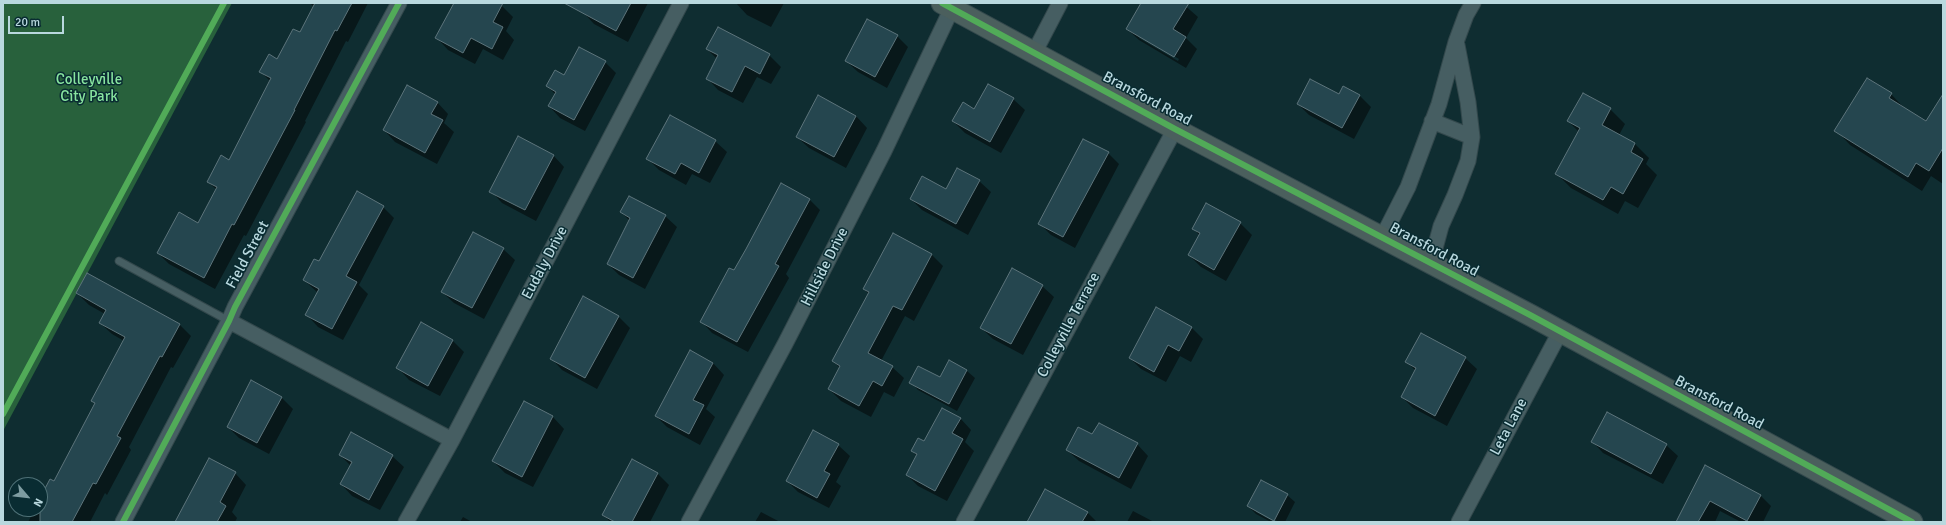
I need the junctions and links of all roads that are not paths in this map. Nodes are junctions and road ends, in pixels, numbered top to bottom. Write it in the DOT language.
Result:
graph roads {
  1 [pos="399,3"];
  2 [pos="681,3"];
  3 [pos="1060,3"];
  4 [pos="1473,3"];
  5 [pos="947,6"];
  6 [pos="1456,42"];
  7 [pos="1034,53"];
  8 [pos="1432,121"];
  9 [pos="1175,129"];
  10 [pos="1472,137"];
  11 [pos="1382,238"];
  12 [pos="119,261"];
  13 [pos="1431,263"];
  14 [pos="229,321"];
  15 [pos="1560,332"];
  16 [pos="452,440"];
  17 [pos="123,522"];
  18 [pos="406,522"];
  19 [pos="689,522"];
  20 [pos="964,522"];
  21 [pos="1459,522"];
  22 [pos="1912,522"];
  1 -- 14 [label="street, Field Street"];
  2 -- 16 [label="street, Eudaly Drive"];
  3 -- 7 [label="street"];
  4 -- 6 [label="street"];
  5 -- 7 [label="street, Bransford Road"];
  5 -- 19 [label="street, Hillside Drive"];
  6 -- 8 [label="street"];
  6 -- 10 [label="street"];
  7 -- 9 [label="street, Bransford Road"];
  8 -- 10 [label="street"];
  8 -- 11 [label="street"];
  9 -- 11 [label="street, Bransford Road"];
  9 -- 20 [label="street, Colleyville Terrace"];
  10 -- 13 [label="street"];
  11 -- 13 [label="street, Bransford Road"];
  12 -- 14 [label="lane"];
  13 -- 15 [label="street, Bransford Road"];
  14 -- 16 [label="street"];
  14 -- 17 [label="street, Field Street"];
  15 -- 21 [label="street, Leta Lane"];
  15 -- 22 [label="street, Bransford Road"];
  16 -- 18 [label="street, Eudaly Drive"];
}
